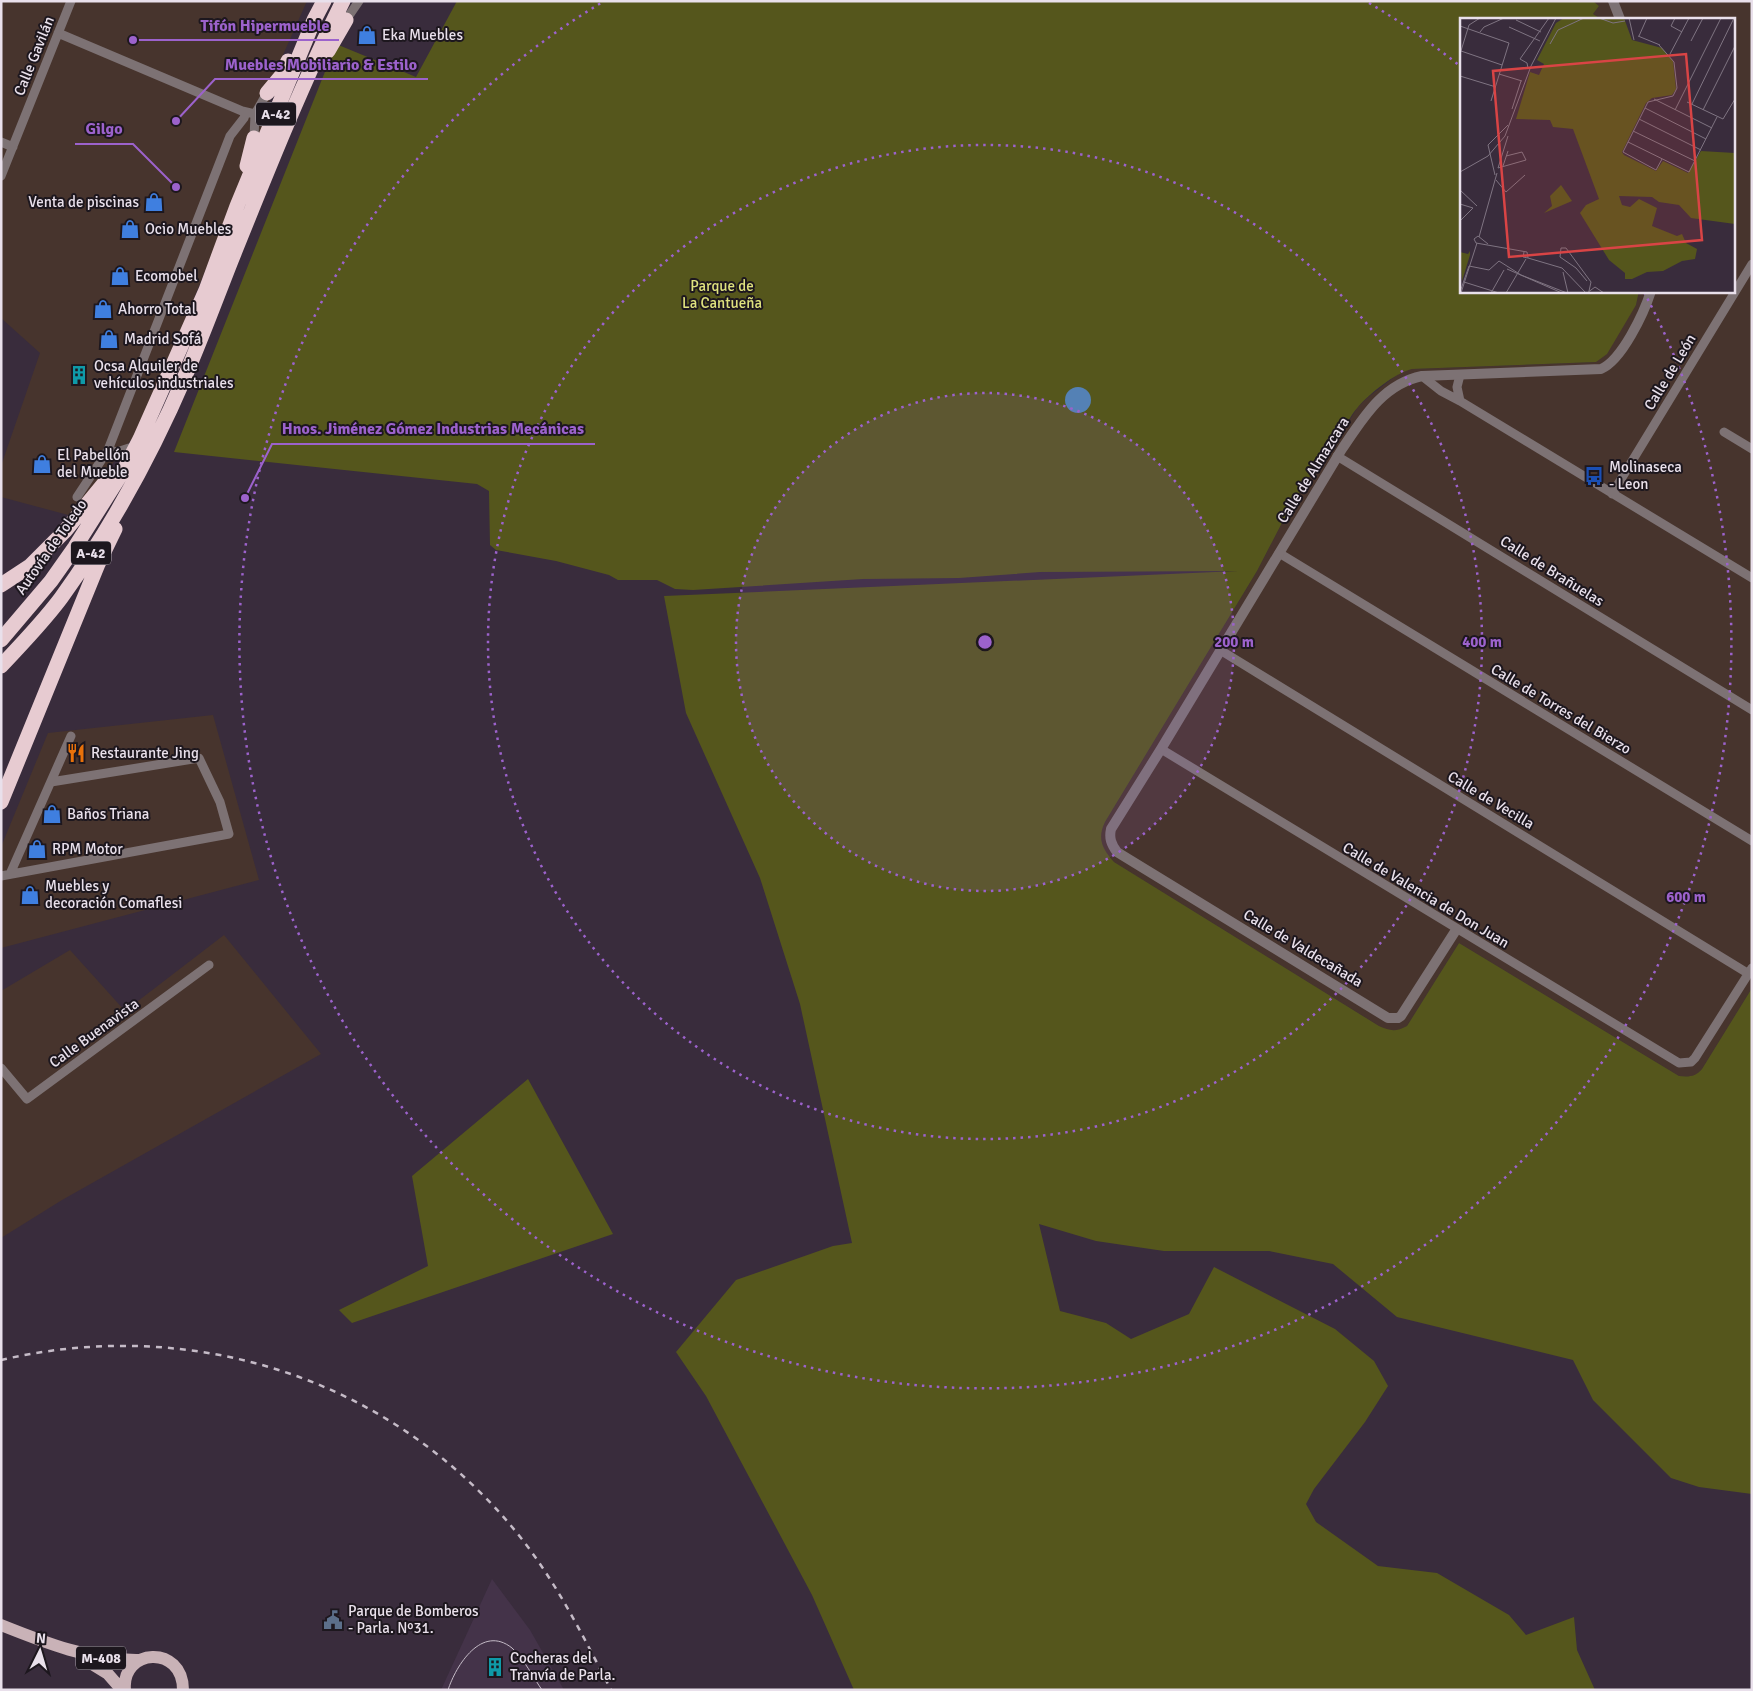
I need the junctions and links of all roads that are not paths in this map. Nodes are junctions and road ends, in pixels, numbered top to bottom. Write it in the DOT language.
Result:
graph roads {
  1 [pos="71,1"];
  2 [pos="343,1"];
  3 [pos="359,1"];
  4 [pos="1613,1"];
  5 [pos="319,8"];
  6 [pos="1620,18"];
  7 [pos="346,20"];
  8 [pos="58,33"];
  9 [pos="267,94"];
  10 [pos="251,113"];
  11 [pos="254,138"];
  12 [pos="1,142"];
  13 [pos="278,144"];
  14 [pos="13,147"];
  15 [pos="1,176"];
  16 [pos="237,206"];
  17 [pos="1752,264"];
  18 [pos="1736,290"];
  19 [pos="1651,292"];
  20 [pos="1735,292"];
  21 [pos="1460,375"];
  22 [pos="1422,376"];
  23 [pos="1460,401"];
  24 [pos="162,427"];
  25 [pos="1724,432"];
  26 [pos="134,443"];
  27 [pos="1752,449"];
  28 [pos="108,450"];
  29 [pos="1338,456"];
  30 [pos="1612,494"];
  31 [pos="77,497"];
  32 [pos="1279,553"];
  33 [pos="1752,578"];
  34 [pos="1,585"];
  35 [pos="1,640"];
  36 [pos="1220,650"];
  37 [pos="1,666"];
  38 [pos="1752,710"];
  39 [pos="71,736"];
  40 [pos="1161,749"];
  41 [pos="13,773"];
  42 [pos="51,782"];
  43 [pos="1,795"];
  44 [pos="1,802"];
  45 [pos="1110,837"];
  46 [pos="1752,841"];
  47 [pos="6,875"];
  48 [pos="1456,930"];
  49 [pos="209,965"];
  50 [pos="1750,971"];
  51 [pos="1,1068"];
  52 [pos="1,1625"];
  53 [pos="64,1649"];
  54 [pos="140,1660"];
  55 [pos="186,1687"];
  56 [pos="124,1690"];
  1 -- 8 [label="street, Calle Gavilán"];
  2 -- 13 [label="highway, A-42"];
  3 -- 7 [label="street"];
  4 -- 6 [label="street"];
  5 -- 9 [label="highway"];
  5 -- 16 [label="highway, Autovía de Toledo / A-42"];
  7 -- 13 [label="highway"];
  8 -- 10 [label="street"];
  8 -- 14 [label="street, Calle Gavilán"];
  9 -- 10 [label="street"];
  10 -- 11 [label="street"];
  10 -- 28 [label="street"];
  11 -- 16 [label="highway"];
  12 -- 14 [label="street"];
  13 -- 24 [label="highway, A-42"];
  14 -- 15 [label="street, Calle Gavilán"];
  16 -- 26 [label="highway, Autovía de Toledo / A-42"];
  17 -- 18 [label="street, Calle de León"];
  19 -- 21 [label="street, Calle de Almazcara"];
  20 -- 30 [label="street, Calle de León"];
  21 -- 22 [label="street, Calle de Almazcara"];
  21 -- 23 [label="street"];
  22 -- 23 [label="street"];
  22 -- 29 [label="street, Calle de Almazcara"];
  23 -- 30 [label="street"];
  24 -- 37 [label="highway, A-42"];
  24 -- 41 [label="highway"];
  25 -- 27 [label="street"];
  26 -- 28 [label="street"];
  26 -- 34 [label="highway"];
  26 -- 35 [label="highway, Autovía de Toledo / A-42"];
  28 -- 31 [label="street"];
  29 -- 32 [label="street, Calle de Almazcara"];
  29 -- 38 [label="street, Calle de Brañuelas"];
  30 -- 33 [label="street"];
  32 -- 36 [label="street, Calle de Almazcara"];
  32 -- 46 [label="street, Calle de Torres del Bierzo"];
  36 -- 40 [label="street, Calle de Almazcara"];
  36 -- 50 [label="street, Calle de Vecilla"];
  39 -- 42 [label="street"];
  40 -- 45 [label="street, Calle de Almazcara"];
  40 -- 48 [label="street, Calle de Valencia de Don Juan"];
  41 -- 43 [label="highway"];
  41 -- 44 [label="highway"];
  42 -- 47 [label="street"];
  42 -- 47 [label="street"];
  45 -- 48 [label="street, Calle de Valdecañada"];
  48 -- 50 [label="street, Calle de Valencia de Don Juan"];
  49 -- 51 [label="street, Calle Buenavista"];
  52 -- 53 [label="main road, M-408"];
  53 -- 54 [label="main road, M-408"];
  53 -- 56 [label="main road, M-408"];
  54 -- 55 [label="main road, M-408"];
  54 -- 56 [label="main road, M-408"];
}
